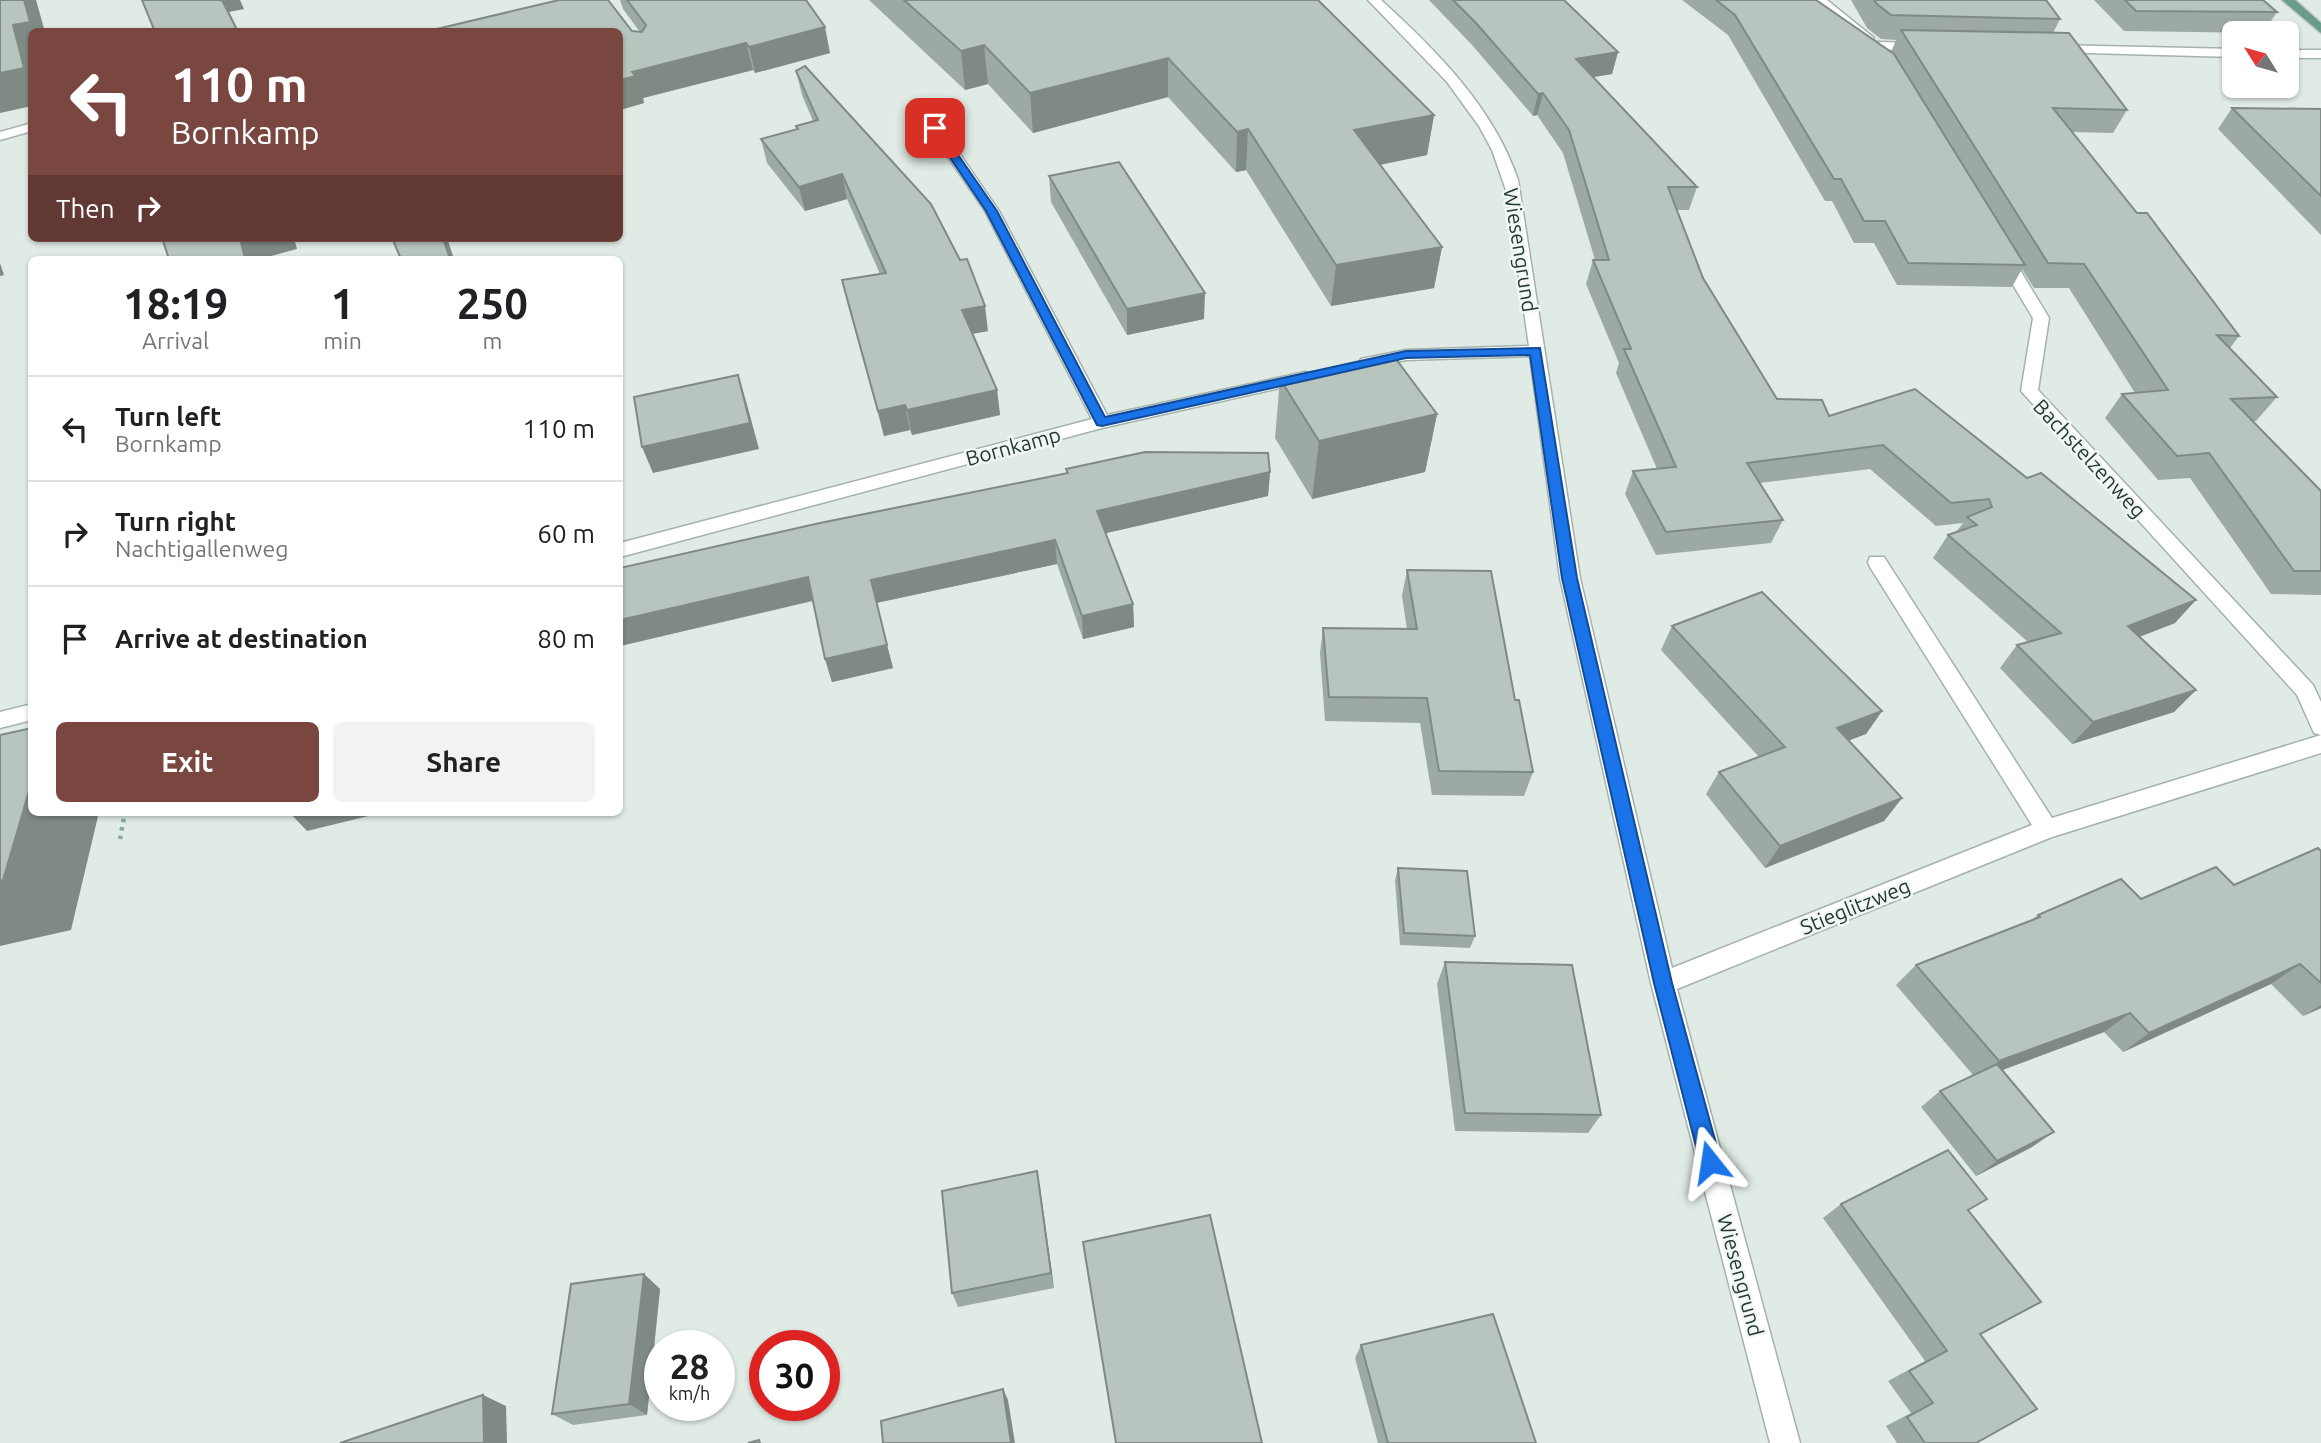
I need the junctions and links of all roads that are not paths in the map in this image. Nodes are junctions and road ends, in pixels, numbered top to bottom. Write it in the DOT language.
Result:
graph roads {
  1 [pos="1374,0"];
  2 [pos="1821,0"];
  3 [pos="2288,0"];
  4 [pos="2321,29"];
  5 [pos="1877,46"];
  6 [pos="1932,47"];
  7 [pos="2042,49"];
  8 [pos="2222,53"];
  9 [pos="2300,54"];
  10 [pos="2321,54"];
  11 [pos="1891,68"];
  12 [pos="28,128"];
  13 [pos="935,128"];
  14 [pos="0,136"];
  15 [pos="1991,235"];
  16 [pos="1536,351"];
  17 [pos="1353,366"];
  18 [pos="1327,372"];
  19 [pos="1102,422"];
  20 [pos="623,549"];
  21 [pos="1877,562"];
  22 [pos="28,713"];
  23 [pos="0,720"];
  24 [pos="2321,727"];
  25 [pos="2321,744"];
  26 [pos="2047,829"];
  27 [pos="1663,983"];
  28 [pos="1785,1443"];
  1 -- 16 [label="street, Wiesengrund"];
  2 -- 5 [label="street"];
  3 -- 4 [label="main road"];
  5 -- 6 [label="street"];
  5 -- 11 [label="street"];
  7 -- 8 [label="street"];
  9 -- 10 [label="street"];
  12 -- 14 [label="street"];
  13 -- 19 [label="street"];
  15 -- 24 [label="street, Bachstelzenweg"];
  16 -- 17 [label="street"];
  16 -- 27 [label="street, Wiesengrund"];
  18 -- 19 [label="street, Bornkamp"];
  19 -- 20 [label="street, Bornkamp"];
  21 -- 26 [label="street"];
  22 -- 23 [label="street"];
  25 -- 26 [label="street, Stieglitzweg"];
  26 -- 27 [label="street, Stieglitzweg"];
  27 -- 28 [label="street, Wiesengrund"];
}
